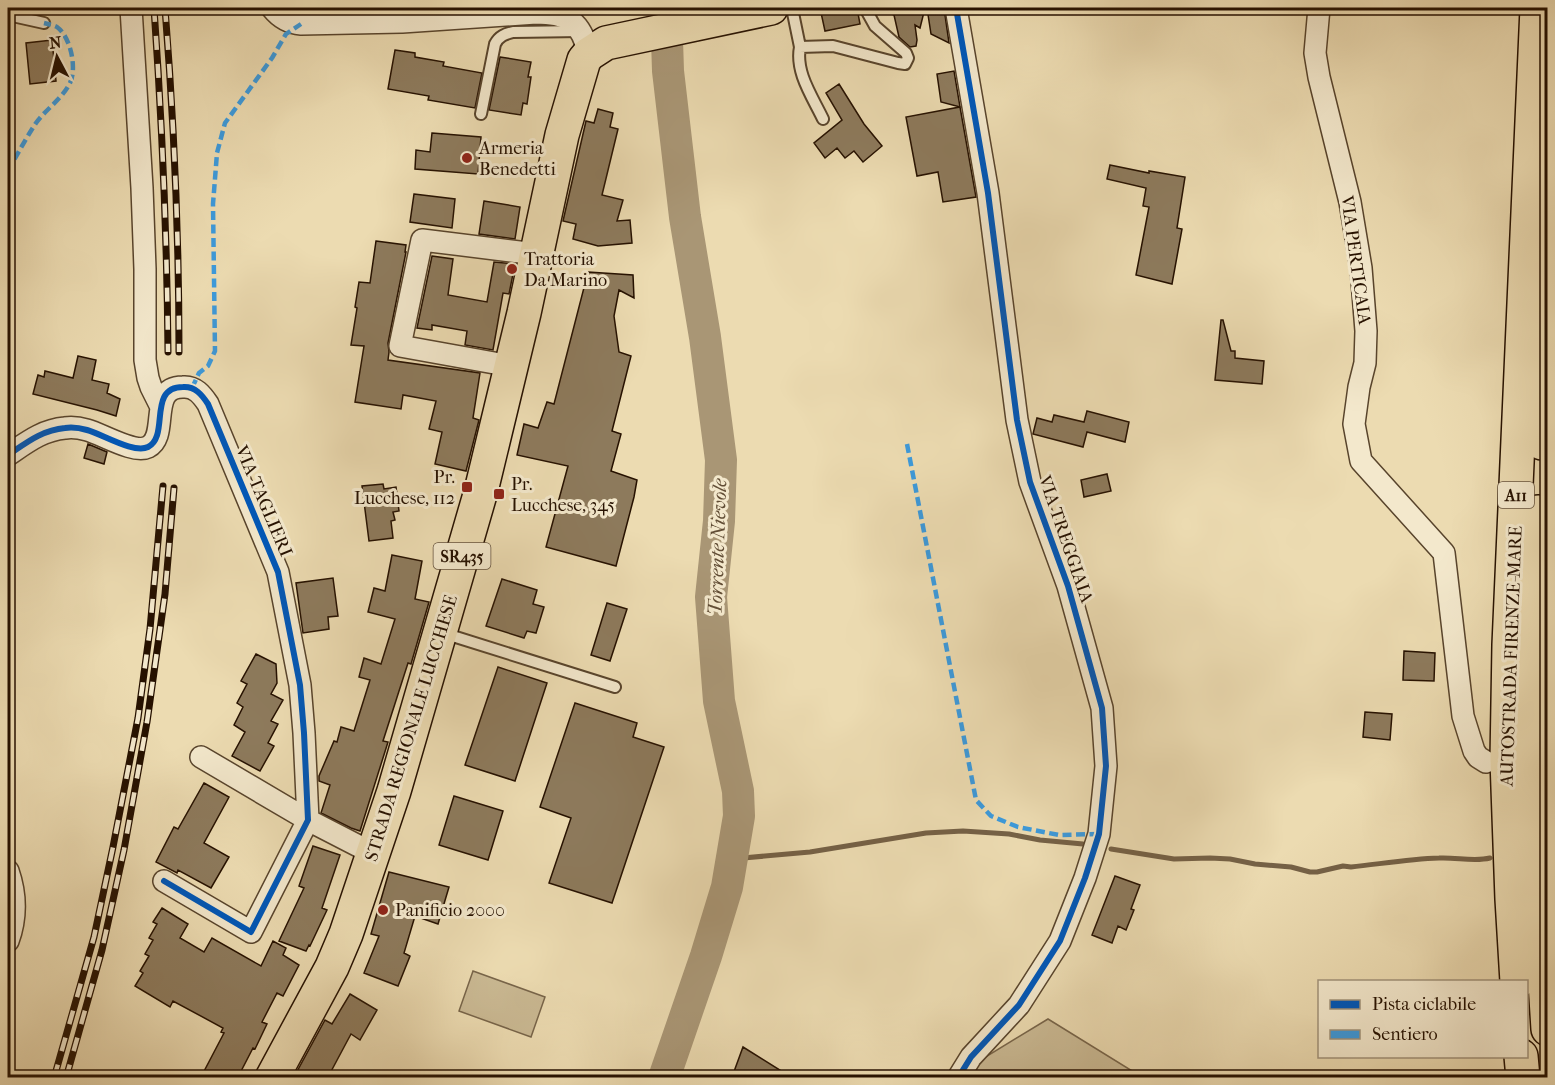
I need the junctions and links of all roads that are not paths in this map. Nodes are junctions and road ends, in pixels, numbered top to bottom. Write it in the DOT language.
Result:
graph roads {
  1 [pos="131,8"];
  2 [pos="272,8"];
  3 [pos="865,8"];
  4 [pos="956,8"];
  5 [pos="1319,8"];
  6 [pos="1537,8"];
  7 [pos="782,10"];
  8 [pos="8,15"];
  9 [pos="401,15"];
  10 [pos="44,23"];
  11 [pos="585,43"];
  12 [pos="800,47"];
  13 [pos="481,114"];
  14 [pos="823,119"];
  15 [pos="537,254"];
  16 [pos="1548,315"];
  17 [pos="511,366"];
  18 [pos="161,407"];
  19 [pos="8,455"];
  20 [pos="440,632"];
  21 [pos="615,687"];
  22 [pos="201,757"];
  23 [pos="1486,762"];
  24 [pos="308,820"];
  25 [pos="374,854"];
  26 [pos="8,871"];
  27 [pos="164,881"];
  28 [pos="8,941"];
  29 [pos="1517,980"];
  30 [pos="1548,1029"];
  31 [pos="1521,1058"];
  32 [pos="272,1077"];
  33 [pos="958,1077"];
  34 [pos="1523,1077"];
  1 -- 18 [label="street"];
  2 -- 9 [label="street"];
  3 -- 12 [label="lane"];
  4 -- 33 [label="street, VIA TREGGIAIA"];
  5 -- 23 [label="street, VIA PERTICAIA"];
  6 -- 29 [label="main road, AUTOSTRADA FIRENZE-MARE / A11"];
  7 -- 11 [label="main road"];
  7 -- 12 [label="lane"];
  8 -- 10 [label="lane"];
  9 -- 11 [label="street"];
  11 -- 13 [label="lane"];
  11 -- 15 [label="main road, STRADA REGIONALE LUCCHESE / SR435"];
  12 -- 14 [label="lane"];
  15 -- 17 [label="main road, STRADA REGIONALE LUCCHESE / SR435"];
  15 -- 17 [label="street"];
  16 -- 30 [label="main road, AUTOSTRADA FIRENZE-MARE / A11"];
  17 -- 20 [label="main road, STRADA REGIONALE LUCCHESE / SR435"];
  18 -- 19 [label="street"];
  18 -- 24 [label="street, VIA TAGLIERI"];
  20 -- 21 [label="lane"];
  20 -- 25 [label="main road, STRADA REGIONALE LUCCHESE / SR435"];
  22 -- 24 [label="street"];
  24 -- 25 [label="street"];
  24 -- 27 [label="street"];
  25 -- 32 [label="main road, STRADA REGIONALE LUCCHESE / SR435"];
  26 -- 28 [label="street"];
  31 -- 34 [label="main road"];
}
